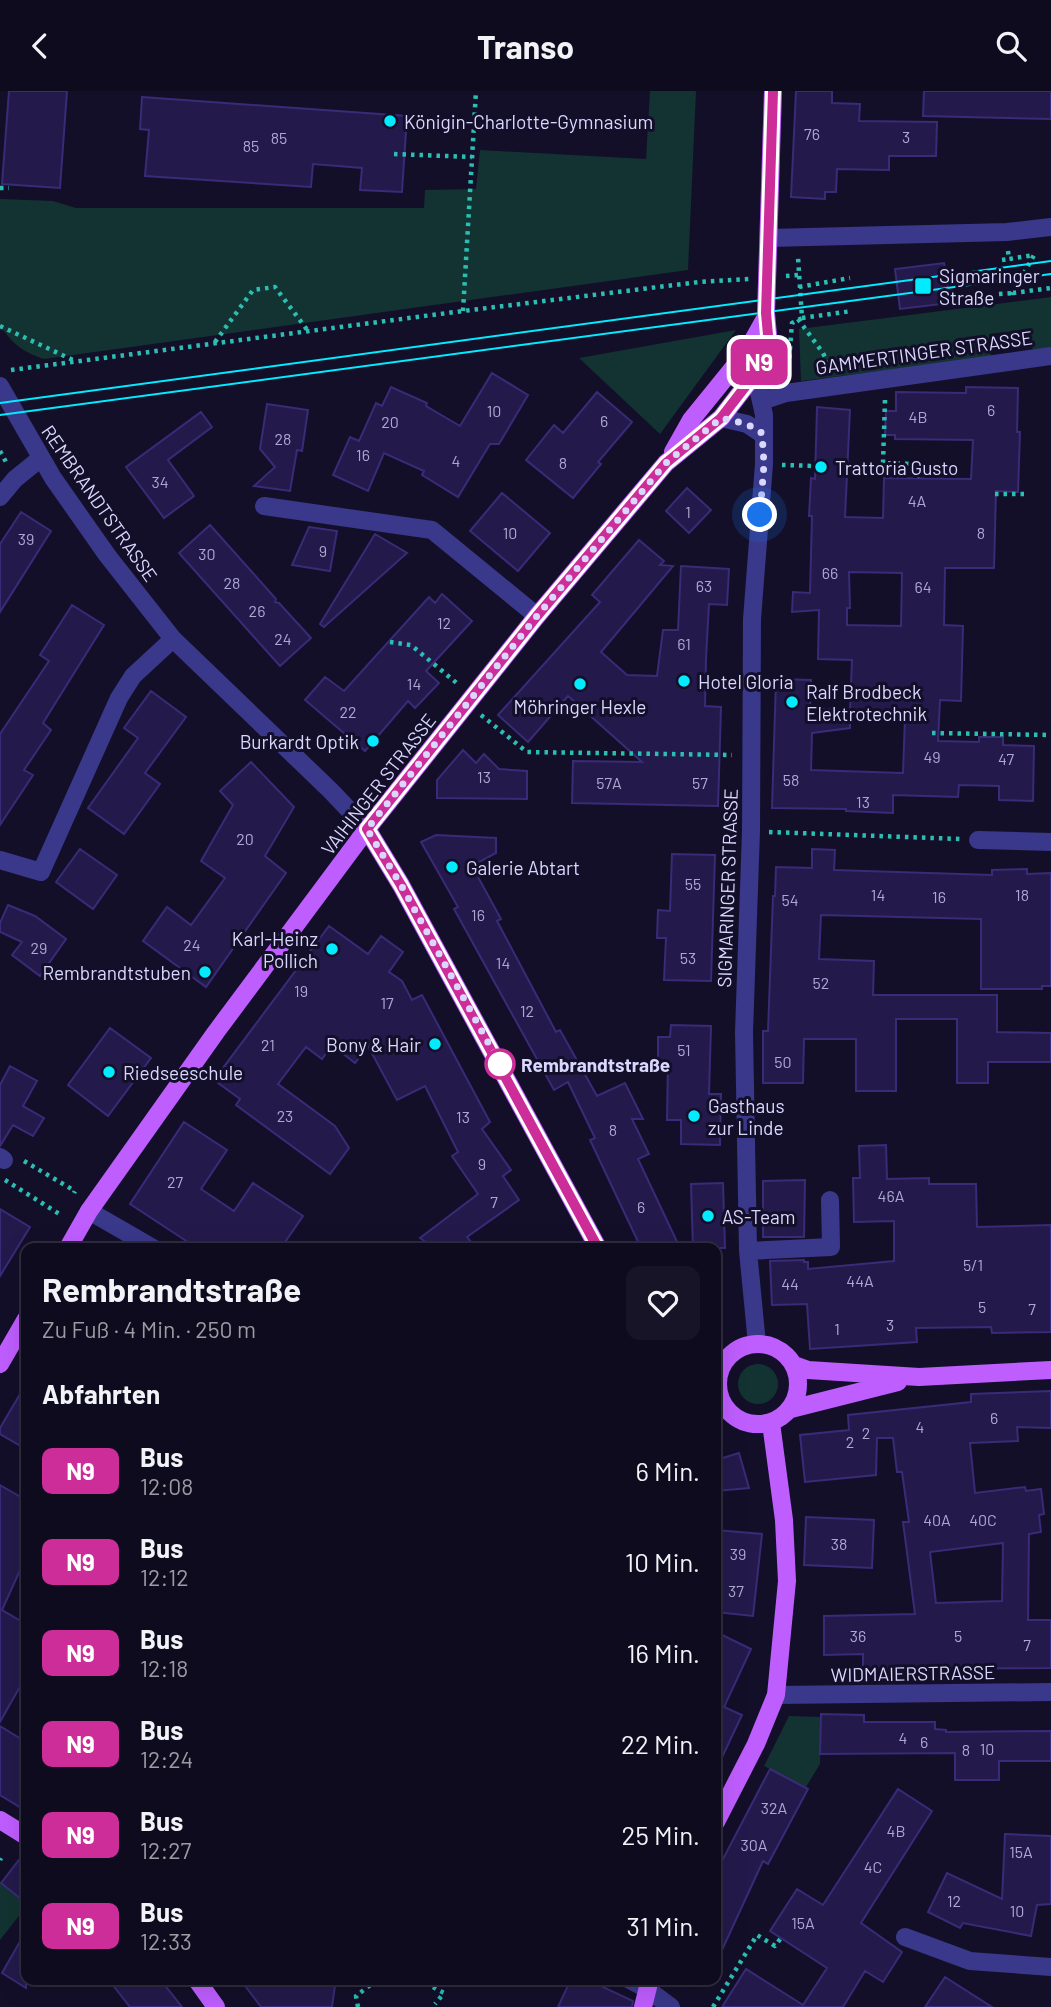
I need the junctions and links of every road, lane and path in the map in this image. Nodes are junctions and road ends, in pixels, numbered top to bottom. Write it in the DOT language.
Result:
graph roads {
  1 [pos="476,91"];
  2 [pos="773,91"];
  3 [pos="394,153"];
  4 [pos="472,157"];
  5 [pos="0,188"];
  6 [pos="9,188"];
  7 [pos="1051,227"];
  8 [pos="1007,232"];
  9 [pos="799,236"];
  10 [pos="769,238"];
  11 [pos="1009,259"];
  12 [pos="1002,260"];
  13 [pos="767,278"];
  14 [pos="850,278"];
  15 [pos="799,287"];
  16 [pos="1051,288"];
  17 [pos="999,293"];
  18 [pos="1013,293"];
  19 [pos="463,311"];
  20 [pos="852,311"];
  21 [pos="766,317"];
  22 [pos="800,319"];
  23 [pos="0,326"];
  24 [pos="308,331"];
  25 [pos="215,342"];
  26 [pos="1051,356"];
  27 [pos="75,361"];
  28 [pos="0,373"];
  29 [pos="755,374"];
  30 [pos="885,378"];
  31 [pos="845,384"];
  32 [pos="0,386"];
  33 [pos="786,393"];
  34 [pos="762,401"];
  35 [pos="721,418"];
  36 [pos="762,433"];
  37 [pos="41,459"];
  38 [pos="666,463"];
  39 [pos="803,466"];
  40 [pos="815,467"];
  41 [pos="917,478"];
  42 [pos="995,494"];
  43 [pos="1026,494"];
  44 [pos="0,497"];
  45 [pos="264,506"];
  46 [pos="537,616"];
  47 [pos="173,639"];
  48 [pos="390,642"];
  49 [pos="470,700"];
  50 [pos="932,733"];
  51 [pos="1051,735"];
  52 [pos="751,756"];
  53 [pos="367,829"];
  54 [pos="751,831"];
  55 [pos="978,840"];
  56 [pos="1051,842"];
  57 [pos="0,860"];
  58 [pos="2,1158"];
  59 [pos="75,1191"];
  60 [pos="830,1201"];
  61 [pos="89,1211"];
  62 [pos="61,1215"];
  63 [pos="71,1243"];
  64 [pos="144,1243"];
  65 [pos="595,1243"];
  66 [pos="748,1251"];
  67 [pos="21,1328"];
  68 [pos="757,1344"];
  69 [pos="725,1353"];
  70 [pos="0,1364"];
  71 [pos="794,1364"];
  72 [pos="1051,1370"];
  73 [pos="919,1377"];
  74 [pos="721,1399"];
  75 [pos="790,1409"];
  76 [pos="771,1423"];
  77 [pos="1051,1692"];
  78 [pos="776,1695"];
  79 [pos="721,1812"];
  80 [pos="0,1820"];
  81 [pos="21,1833"];
  82 [pos="905,1937"];
  83 [pos="781,1938"];
  84 [pos="1051,1967"];
  85 [pos="200,1985"];
  86 [pos="370,1985"];
  87 [pos="433,1985"];
  88 [pos="648,1985"];
  89 [pos="649,1985"];
  90 [pos="435,2004"];
  91 [pos="216,2007"];
  92 [pos="358,2007"];
  93 [pos="643,2007"];
  94 [pos="671,2007"];
  95 [pos="713,2007"];
  1 -- 4 [label="path"];
  2 -- 10 [label="main road"];
  3 -- 4 [label="path"];
  4 -- 19 [label="path"];
  5 -- 6 [label="path"];
  7 -- 8 [label="street"];
  8 -- 9 [label="street"];
  8 -- 11 [label="path"];
  9 -- 10 [label="street"];
  9 -- 15 [label="path"];
  10 -- 13 [label="main road"];
  11 -- 12 [label="path"];
  11 -- 18 [label="path"];
  13 -- 19 [label="path"];
  13 -- 21 [label="main road"];
  14 -- 15 [label="path"];
  15 -- 22 [label="path"];
  16 -- 18 [label="path"];
  17 -- 18 [label="path"];
  19 -- 24 [label="path"];
  20 -- 22 [label="path"];
  21 -- 29 [label="main road"];
  21 -- 38 [label="main road"];
  22 -- 31 [label="path"];
  22 -- 33 [label="path"];
  23 -- 27 [label="path"];
  24 -- 25 [label="path"];
  24 -- 25 [label="path"];
  25 -- 27 [label="path"];
  26 -- 30 [label="street, GAMMERTINGER STRASSE"];
  27 -- 28 [label="path"];
  29 -- 34 [label="street, SIGMARINGER STRASSE"];
  29 -- 35 [label="main road, VAIHINGER STRASSE"];
  30 -- 31 [label="street, GAMMERTINGER STRASSE"];
  30 -- 41 [label="path"];
  31 -- 33 [label="street, GAMMERTINGER STRASSE"];
  32 -- 37 [label="street, REMBRANDTSTRASSE"];
  33 -- 34 [label="street, GAMMERTINGER STRASSE"];
  34 -- 36 [label="street, SIGMARINGER STRASSE"];
  35 -- 36 [label="street"];
  35 -- 38 [label="main road, VAIHINGER STRASSE"];
  36 -- 52 [label="street, SIGMARINGER STRASSE"];
  37 -- 44 [label="street"];
  37 -- 47 [label="street, REMBRANDTSTRASSE"];
  38 -- 46 [label="main road, VAIHINGER STRASSE"];
  39 -- 40 [label="path"];
  42 -- 43 [label="path"];
  45 -- 46 [label="street"];
  46 -- 49 [label="main road, VAIHINGER STRASSE"];
  47 -- 53 [label="street, REMBRANDTSTRASSE"];
  47 -- 57 [label="street"];
  48 -- 49 [label="path"];
  49 -- 52 [label="path"];
  49 -- 53 [label="main road, VAIHINGER STRASSE"];
  50 -- 51 [label="path"];
  52 -- 54 [label="street, SIGMARINGER STRASSE"];
  53 -- 61 [label="main road, VAIHINGER STRASSE"];
  53 -- 65 [label="main road, REMBRANDTSTRASSE"];
  54 -- 55 [label="path"];
  54 -- 66 [label="street, SIGMARINGER STRASSE"];
  55 -- 56 [label="street"];
  58 -- 59 [label="path"];
  58 -- 62 [label="path"];
  60 -- 66 [label="street"];
  61 -- 63 [label="main road, VAIHINGER STRASSE"];
  61 -- 64 [label="street"];
  66 -- 68 [label="street, SIGMARINGER STRASSE"];
  67 -- 70 [label="main road"];
  68 -- 69 [label="main road"];
  68 -- 71 [label="main road"];
  71 -- 73 [label="main road"];
  71 -- 75 [label="main road"];
  72 -- 73 [label="main road"];
  73 -- 75 [label="main road"];
  74 -- 76 [label="main road"];
  75 -- 76 [label="main road"];
  76 -- 78 [label="main road"];
  77 -- 78 [label="street, WIDMAIERSTRASSE"];
  78 -- 79 [label="main road"];
  80 -- 81 [label="main road"];
  82 -- 84 [label="street"];
  83 -- 95 [label="path"];
  85 -- 91 [label="main road"];
  86 -- 92 [label="path"];
  87 -- 90 [label="path"];
  88 -- 93 [label="main road"];
  89 -- 94 [label="street"];
}
